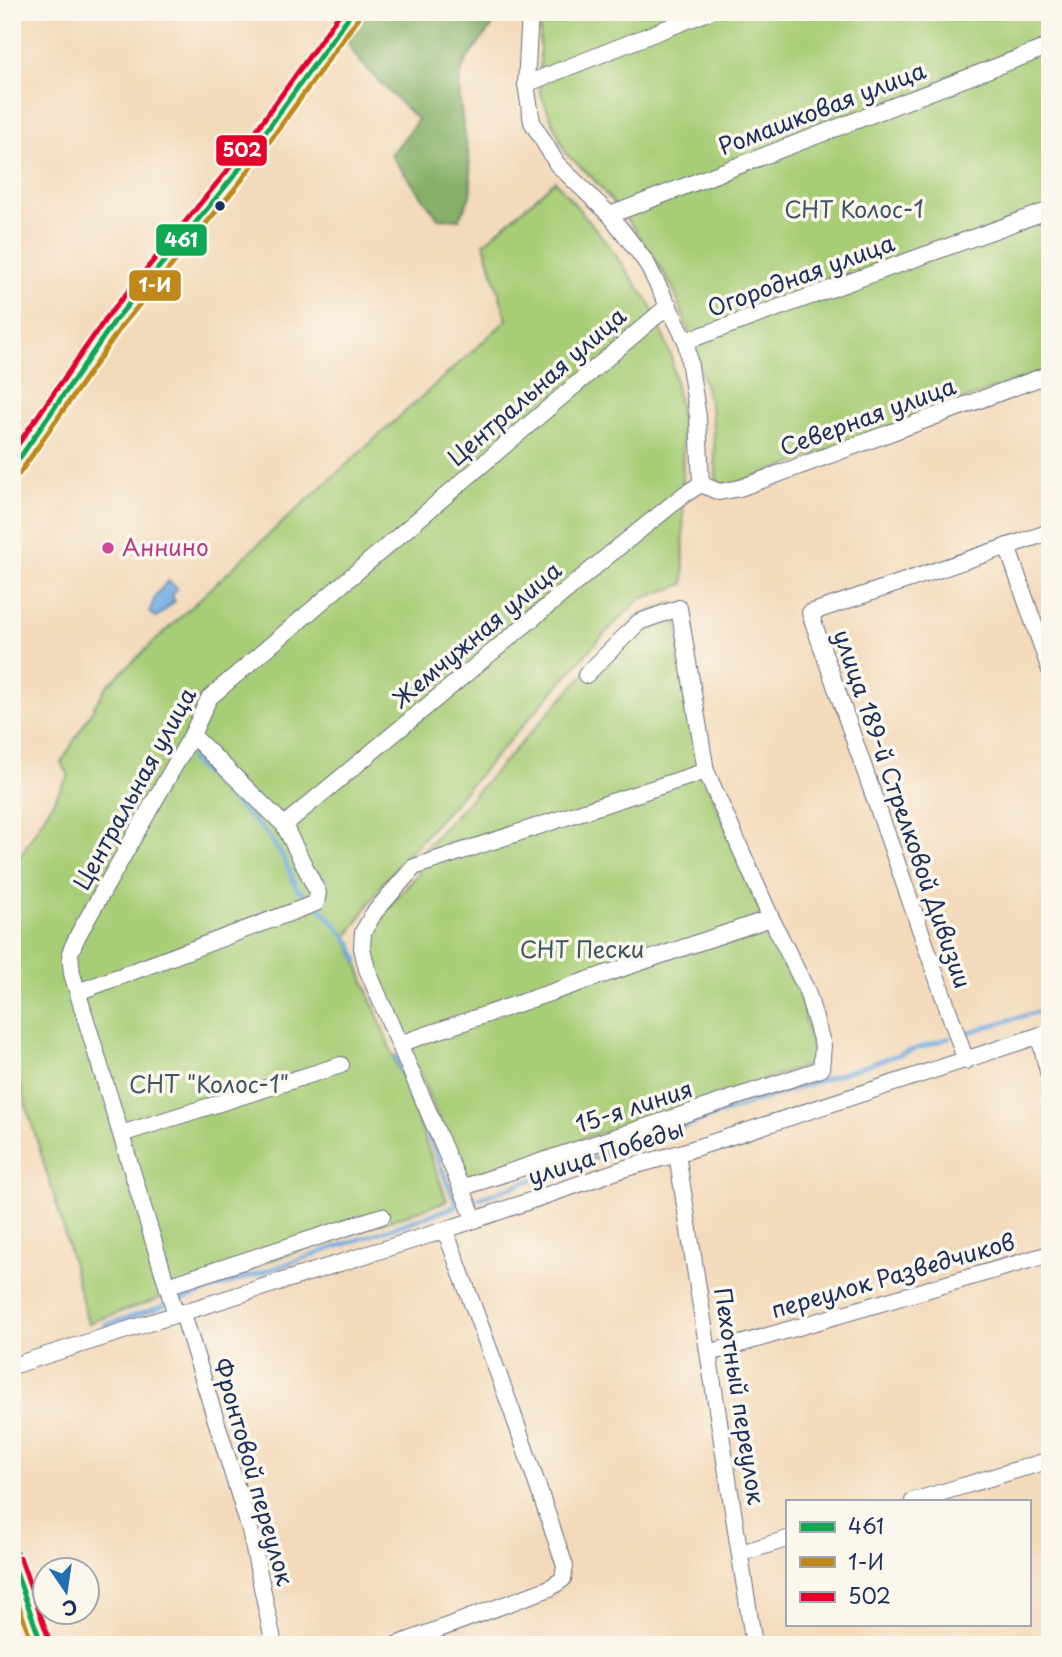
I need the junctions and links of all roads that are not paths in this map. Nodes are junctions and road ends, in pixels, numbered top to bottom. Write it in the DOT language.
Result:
graph roads {
  1 [pos="352,12"];
  2 [pos="530,12"];
  3 [pos="708,12"];
  4 [pos="1050,46"];
  5 [pos="526,84"];
  6 [pos="1050,210"];
  7 [pos="610,215"];
  8 [pos="669,304"];
  9 [pos="687,341"];
  10 [pos="1050,374"];
  11 [pos="12,469"];
  12 [pos="701,484"];
  13 [pos="1050,532"];
  14 [pos="1007,546"];
  15 [pos="1050,670"];
  16 [pos="586,675"];
  17 [pos="192,735"];
  18 [pos="706,771"];
  19 [pos="284,825"];
  20 [pos="771,918"];
  21 [pos="78,992"];
  22 [pos="1044,1034"];
  23 [pos="398,1044"];
  24 [pos="966,1061"];
  25 [pos="341,1065"];
  26 [pos="1050,1079"];
  27 [pos="121,1134"];
  28 [pos="677,1154"];
  29 [pos="461,1188"];
  30 [pos="382,1216"];
  31 [pos="475,1220"];
  32 [pos="445,1230"];
  33 [pos="1050,1254"];
  34 [pos="167,1286"];
  35 [pos="179,1314"];
  36 [pos="709,1353"];
  37 [pos="12,1366"];
  38 [pos="1050,1460"];
  39 [pos="916,1500"];
  40 [pos="786,1539"];
  41 [pos="741,1553"];
  42 [pos="12,1560"];
  43 [pos="42,1645"];
  44 [pos="275,1645"];
  45 [pos="396,1645"];
  46 [pos="754,1645"];
  1 -- 11 [label="main road"];
  2 -- 5 [label="street"];
  3 -- 5 [label="street"];
  4 -- 7 [label="street, Ромашковая улица"];
  5 -- 7 [label="street"];
  6 -- 9 [label="street, Огородная улица"];
  7 -- 8 [label="street"];
  8 -- 9 [label="street"];
  8 -- 17 [label="street, Центральная улица"];
  9 -- 12 [label="street"];
  10 -- 12 [label="street, Северная улица"];
  12 -- 19 [label="street, Жемчужная улица"];
  13 -- 14 [label="street, улица 189-й Стрелковой Дивизии"];
  14 -- 15 [label="street"];
  14 -- 24 [label="street, улица 189-й Стрелковой Дивизии"];
  16 -- 18 [label="street"];
  17 -- 19 [label="street"];
  17 -- 21 [label="street, Центральная улица"];
  18 -- 20 [label="street"];
  18 -- 23 [label="street"];
  19 -- 21 [label="street"];
  20 -- 23 [label="street"];
  20 -- 29 [label="street, 15-я линия"];
  21 -- 27 [label="street, Центральная улица"];
  22 -- 24 [label="street, улица Победы"];
  22 -- 26 [label="street"];
  23 -- 29 [label="street"];
  24 -- 28 [label="street, улица Победы"];
  25 -- 27 [label="street"];
  27 -- 34 [label="street, Центральная улица"];
  28 -- 31 [label="street, улица Победы"];
  28 -- 36 [label="street, Пехотный переулок"];
  29 -- 31 [label="street"];
  30 -- 34 [label="street"];
  31 -- 32 [label="street, улица Победы"];
  32 -- 35 [label="street, улица Победы"];
  32 -- 45 [label="street"];
  33 -- 36 [label="street, переулок Разведчиков"];
  34 -- 35 [label="street, Центральная улица"];
  35 -- 37 [label="street, улица Победы"];
  35 -- 44 [label="street, Фронтовой переулок"];
  36 -- 41 [label="street, Пехотный переулок"];
  38 -- 39 [label="street"];
  40 -- 41 [label="street"];
  41 -- 46 [label="street, Пехотный переулок"];
  42 -- 43 [label="main road"];
}
